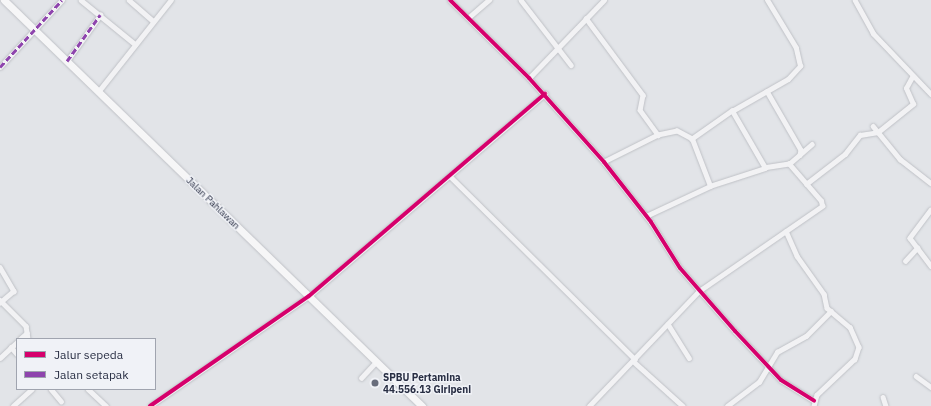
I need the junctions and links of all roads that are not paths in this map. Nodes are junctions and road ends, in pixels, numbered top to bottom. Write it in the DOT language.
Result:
graph roads {
  1 [pos="4,0"];
  2 [pos="62,0"];
  3 [pos="81,0"];
  4 [pos="129,0"];
  5 [pos="171,0"];
  6 [pos="450,0"];
  7 [pos="489,0"];
  8 [pos="521,0"];
  9 [pos="595,0"];
  10 [pos="604,0"];
  11 [pos="767,0"];
  12 [pos="855,0"];
  13 [pos="599,5"];
  14 [pos="100,15"];
  15 [pos="468,18"];
  16 [pos="586,18"];
  17 [pos="153,21"];
  18 [pos="37,31"];
  19 [pos="135,44"];
  20 [pos="558,49"];
  21 [pos="67,61"];
  22 [pos="571,65"];
  23 [pos="0,67"];
  24 [pos="912,77"];
  25 [pos="530,78"];
  26 [pos="767,91"];
  27 [pos="98,92"];
  28 [pos="545,94"];
  29 [pos="931,94"];
  30 [pos="732,111"];
  31 [pos="873,126"];
  32 [pos="878,132"];
  33 [pos="658,134"];
  34 [pos="692,139"];
  35 [pos="812,144"];
  36 [pos="800,155"];
  37 [pos="604,162"];
  38 [pos="789,164"];
  39 [pos="765,168"];
  40 [pos="451,177"];
  41 [pos="931,183"];
  42 [pos="806,184"];
  43 [pos="710,186"];
  44 [pos="931,210"];
  45 [pos="646,216"];
  46 [pos="786,231"];
  47 [pos="917,248"];
  48 [pos="905,262"];
  49 [pos="0,266"];
  50 [pos="931,266"];
  51 [pos="699,291"];
  52 [pos="309,296"];
  53 [pos="1,302"];
  54 [pos="831,311"];
  55 [pos="668,324"];
  56 [pos="27,333"];
  57 [pos="21,338"];
  58 [pos="28,338"];
  59 [pos="16,343"];
  60 [pos="11,347"];
  61 [pos="16,353"];
  62 [pos="0,358"];
  63 [pos="689,358"];
  64 [pos="634,360"];
  65 [pos="376,362"];
  66 [pos="768,366"];
  67 [pos="916,376"];
  68 [pos="361,378"];
  69 [pos="931,387"];
  70 [pos="31,390"];
  71 [pos="52,390"];
  72 [pos="89,390"];
  73 [pos="883,397"];
  74 [pos="61,401"];
  75 [pos="814,404"];
  76 [pos="12,406"];
  77 [pos="106,406"];
  78 [pos="150,406"];
  79 [pos="422,406"];
  80 [pos="589,406"];
  81 [pos="683,406"];
  82 [pos="727,406"];
  83 [pos="886,406"];
  1 -- 18 [label="main road, Jalan Pahlawan"];
  2 -- 18 [label="street"];
  3 -- 14 [label="street"];
  4 -- 17 [label="street"];
  5 -- 17 [label="street"];
  6 -- 15 [label="street"];
  7 -- 15 [label="street"];
  8 -- 20 [label="street"];
  9 -- 13 [label="street"];
  10 -- 13 [label="street"];
  11 -- 26 [label="street"];
  12 -- 24 [label="street"];
  13 -- 16 [label="street"];
  14 -- 19 [label="street"];
  14 -- 21 [label="street"];
  15 -- 25 [label="street"];
  16 -- 20 [label="street"];
  16 -- 33 [label="street"];
  17 -- 19 [label="street"];
  18 -- 21 [label="main road, Jalan Pahlawan"];
  18 -- 23 [label="street"];
  19 -- 27 [label="street"];
  20 -- 22 [label="street"];
  20 -- 25 [label="street"];
  21 -- 27 [label="main road, Jalan Pahlawan"];
  24 -- 29 [label="street"];
  24 -- 32 [label="street"];
  25 -- 28 [label="street"];
  26 -- 30 [label="street"];
  26 -- 36 [label="street"];
  27 -- 52 [label="main road, Jalan Pahlawan"];
  28 -- 37 [label="street"];
  28 -- 40 [label="street"];
  30 -- 34 [label="street"];
  30 -- 39 [label="street"];
  31 -- 32 [label="street"];
  32 -- 41 [label="street"];
  32 -- 42 [label="street"];
  33 -- 34 [label="street"];
  33 -- 37 [label="street"];
  34 -- 43 [label="street"];
  35 -- 36 [label="street"];
  36 -- 38 [label="street"];
  37 -- 45 [label="street"];
  38 -- 39 [label="street"];
  38 -- 42 [label="street"];
  39 -- 43 [label="street"];
  40 -- 52 [label="street"];
  40 -- 64 [label="street"];
  42 -- 46 [label="street"];
  43 -- 45 [label="street"];
  44 -- 47 [label="street"];
  45 -- 51 [label="street"];
  46 -- 51 [label="street"];
  46 -- 54 [label="street"];
  47 -- 48 [label="street"];
  47 -- 50 [label="street"];
  49 -- 53 [label="street"];
  51 -- 55 [label="street"];
  51 -- 66 [label="street"];
  52 -- 65 [label="main road, Jalan Pahlawan"];
  52 -- 78 [label="street"];
  53 -- 56 [label="street"];
  54 -- 66 [label="street"];
  54 -- 75 [label="street"];
  55 -- 63 [label="street"];
  55 -- 64 [label="street"];
  56 -- 57 [label="street"];
  56 -- 58 [label="street"];
  59 -- 60 [label="street"];
  60 -- 61 [label="street"];
  60 -- 62 [label="street"];
  64 -- 80 [label="street"];
  64 -- 81 [label="street"];
  65 -- 68 [label="street"];
  65 -- 79 [label="main road, Jalan Pahlawan"];
  66 -- 75 [label="street"];
  66 -- 82 [label="street"];
  67 -- 69 [label="street"];
  70 -- 76 [label="street"];
  71 -- 74 [label="street"];
  72 -- 77 [label="street"];
  73 -- 83 [label="street"];
}
